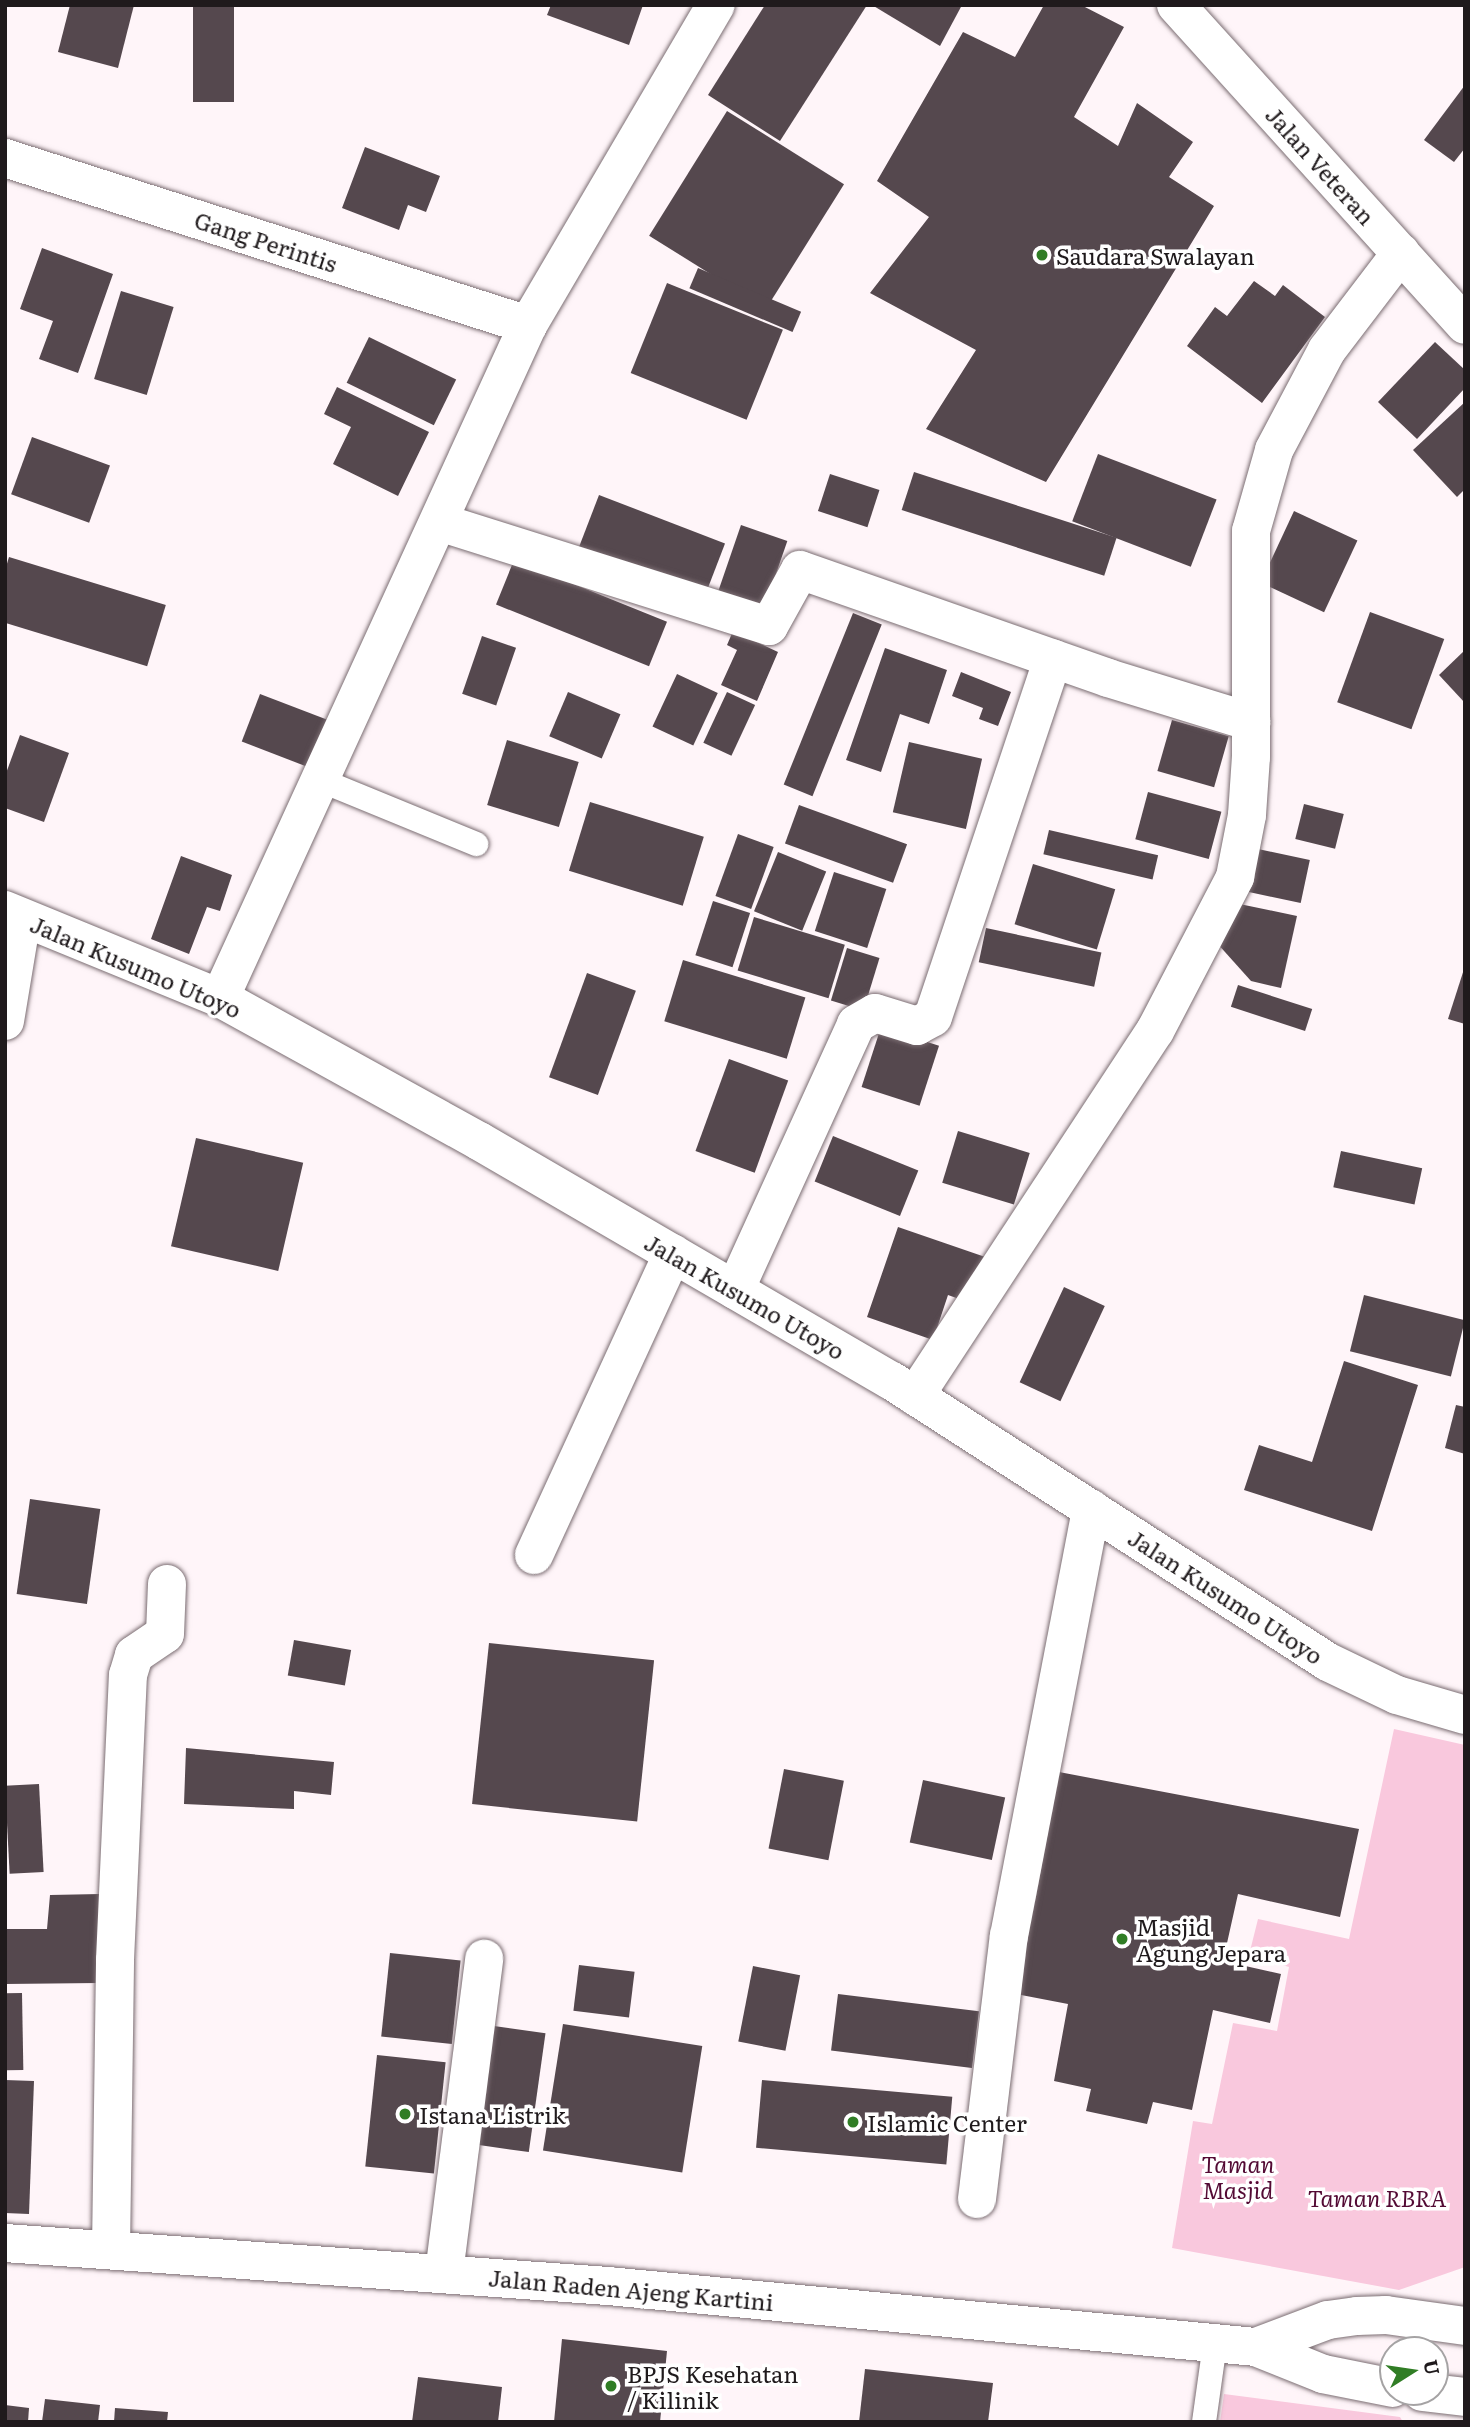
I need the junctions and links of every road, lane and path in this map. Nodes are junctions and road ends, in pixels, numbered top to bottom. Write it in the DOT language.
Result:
graph roads {
  1 [pos="716,5"];
  2 [pos="1176,5"];
  3 [pos="5,158"];
  4 [pos="1401,253"];
  5 [pos="528,325"];
  6 [pos="1465,325"];
  7 [pos="439,522"];
  8 [pos="1053,659"];
  9 [pos="1251,722"];
  10 [pos="320,780"];
  11 [pos="476,845"];
  12 [pos="13,914"];
  13 [pos="220,998"];
  14 [pos="5,1021"];
  15 [pos="673,1254"];
  16 [pos="735,1290"];
  17 [pos="915,1396"];
  18 [pos="1091,1509"];
  19 [pos="534,1555"];
  20 [pos="167,1584"];
  21 [pos="1465,1715"];
  22 [pos="484,1959"];
  23 [pos="977,2199"];
  24 [pos="5,2243"];
  25 [pos="111,2250"];
  26 [pos="444,2273"];
  27 [pos="1465,2326"];
  28 [pos="1216,2344"];
  29 [pos="1256,2347"];
  30 [pos="1379,2385"];
  31 [pos="1204,2422"];
  1 -- 5 [label="main road"];
  2 -- 4 [label="main road, Jalan Veteran"];
  3 -- 5 [label="main road, Gang Perintis"];
  4 -- 6 [label="main road, Jalan Veteran"];
  4 -- 9 [label="main road"];
  5 -- 7 [label="main road"];
  7 -- 8 [label="main road"];
  7 -- 10 [label="main road"];
  8 -- 9 [label="main road"];
  8 -- 16 [label="main road"];
  9 -- 17 [label="main road"];
  10 -- 11 [label="lane"];
  10 -- 13 [label="main road"];
  12 -- 13 [label="main road, Jalan Kusumo Utoyo"];
  12 -- 14 [label="main road"];
  13 -- 15 [label="main road, Jalan Kusumo Utoyo"];
  15 -- 16 [label="main road, Jalan Kusumo Utoyo"];
  15 -- 19 [label="main road"];
  16 -- 17 [label="main road, Jalan Kusumo Utoyo"];
  17 -- 18 [label="main road, Jalan Kusumo Utoyo"];
  18 -- 21 [label="main road, Jalan Kusumo Utoyo"];
  18 -- 23 [label="main road"];
  20 -- 25 [label="main road"];
  22 -- 26 [label="main road"];
  24 -- 25 [label="main road, Jalan Raden Ajeng Kartini"];
  25 -- 26 [label="main road, Jalan Raden Ajeng Kartini"];
  26 -- 28 [label="main road, Jalan Raden Ajeng Kartini"];
  27 -- 29 [label="main road, Jalan Raden Ajeng Kartini"];
  28 -- 29 [label="main road, Jalan Raden Ajeng Kartini"];
  28 -- 31 [label="lane"];
  29 -- 30 [label="main road, Jalan Raden Ajeng Kartini"];
}
